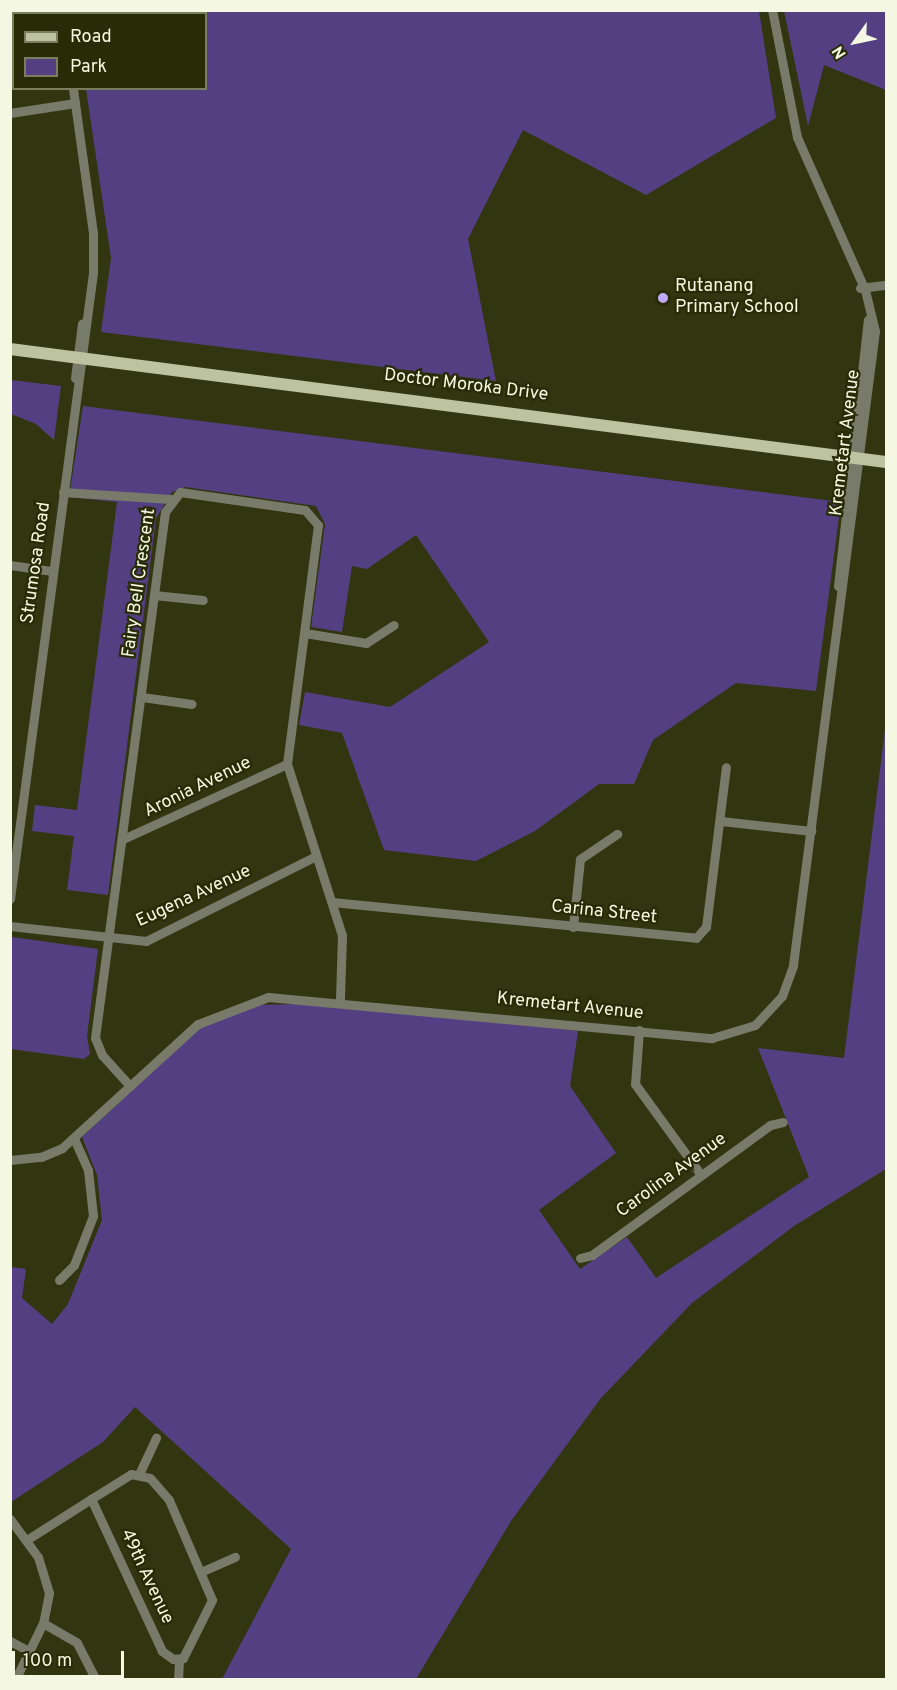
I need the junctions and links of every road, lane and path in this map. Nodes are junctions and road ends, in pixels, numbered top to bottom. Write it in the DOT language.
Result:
graph roads {
  1 [pos="772,10"];
  2 [pos="73,90"];
  3 [pos="75,103"];
  4 [pos="10,113"];
  5 [pos="886,285"];
  6 [pos="862,287"];
  7 [pos="10,341"];
  8 [pos="10,349"];
  9 [pos="81,354"];
  10 [pos="857,454"];
  11 [pos="886,454"];
  12 [pos="886,462"];
  13 [pos="64,487"];
  14 [pos="171,499"];
  15 [pos="10,565"];
  16 [pos="51,571"];
  17 [pos="154,595"];
  18 [pos="203,600"];
  19 [pos="394,625"];
  20 [pos="305,633"];
  21 [pos="142,697"];
  22 [pos="192,704"];
  23 [pos="287,764"];
  24 [pos="726,767"];
  25 [pos="721,821"];
  26 [pos="811,831"];
  27 [pos="616,834"];
  28 [pos="123,839"];
  29 [pos="316,856"];
  30 [pos="10,899"];
  31 [pos="332,902"];
  32 [pos="10,926"];
  33 [pos="573,927"];
  34 [pos="110,939"];
  35 [pos="340,999"];
  36 [pos="639,1030"];
  37 [pos="130,1086"];
  38 [pos="783,1122"];
  39 [pos="74,1138"];
  40 [pos="10,1160"];
  41 [pos="701,1175"];
  42 [pos="580,1258"];
  43 [pos="59,1280"];
  44 [pos="156,1437"];
  45 [pos="140,1472"];
  46 [pos="91,1499"];
  47 [pos="10,1519"];
  48 [pos="28,1539"];
  49 [pos="235,1557"];
  50 [pos="203,1571"];
  51 [pos="43,1623"];
  52 [pos="10,1641"];
  53 [pos="29,1651"];
  54 [pos="179,1659"];
  55 [pos="15,1680"];
  56 [pos="96,1680"];
  57 [pos="178,1680"];
  1 -- 6 [label="street, Kremetart Avenue"];
  2 -- 3 [label="street, Strumosa Road"];
  3 -- 4 [label="street"];
  3 -- 9 [label="street, Strumosa Road"];
  5 -- 6 [label="street"];
  6 -- 10 [label="street, Kremetart Avenue"];
  7 -- 9 [label="main road, Doctor Moroka Drive"];
  8 -- 9 [label="main road, Doctor Moroka Drive"];
  9 -- 10 [label="main road, Doctor Moroka Drive"];
  9 -- 13 [label="street, Strumosa Road"];
  10 -- 11 [label="main road, Doctor Moroka Drive"];
  10 -- 12 [label="main road, Doctor Moroka Drive"];
  10 -- 26 [label="street, Kremetart Avenue"];
  13 -- 14 [label="street"];
  13 -- 16 [label="street, Strumosa Road"];
  14 -- 17 [label="street, Fairy Bell Crescent"];
  14 -- 20 [label="street, Fairy Bell Crescent"];
  15 -- 16 [label="street"];
  16 -- 30 [label="street, Strumosa Road"];
  17 -- 18 [label="street"];
  17 -- 21 [label="street, Fairy Bell Crescent"];
  19 -- 20 [label="street"];
  20 -- 23 [label="street, Fairy Bell Crescent"];
  21 -- 22 [label="street"];
  21 -- 28 [label="street, Fairy Bell Crescent"];
  23 -- 28 [label="street, Aronia Avenue"];
  23 -- 29 [label="street, Fairy Bell Crescent"];
  24 -- 25 [label="street, Carina Street"];
  25 -- 26 [label="street"];
  25 -- 33 [label="street, Carina Street"];
  26 -- 36 [label="street, Kremetart Avenue"];
  27 -- 33 [label="street"];
  28 -- 34 [label="street, Fairy Bell Crescent"];
  29 -- 31 [label="street, Fairy Bell Crescent"];
  29 -- 34 [label="street, Eugena Avenue"];
  31 -- 33 [label="street, Carina Street"];
  31 -- 35 [label="street, Fairy Bell Crescent"];
  32 -- 34 [label="street, Eugena Avenue"];
  34 -- 37 [label="street, Fairy Bell Crescent"];
  35 -- 36 [label="street, Kremetart Avenue"];
  35 -- 37 [label="street, Kremetart Avenue"];
  36 -- 41 [label="street"];
  37 -- 39 [label="street, Kremetart Avenue"];
  38 -- 41 [label="street, Carolina Avenue"];
  39 -- 40 [label="street, Kremetart Avenue"];
  39 -- 43 [label="street"];
  41 -- 42 [label="street, Carolina Avenue"];
  44 -- 45 [label="street"];
  45 -- 46 [label="street"];
  45 -- 50 [label="street, 49th Avenue"];
  46 -- 48 [label="street"];
  46 -- 54 [label="street, 49th Avenue"];
  47 -- 48 [label="street"];
  48 -- 51 [label="street"];
  49 -- 50 [label="street"];
  50 -- 54 [label="street, 49th Avenue"];
  51 -- 53 [label="street"];
  51 -- 56 [label="street"];
  52 -- 53 [label="street"];
  53 -- 55 [label="street"];
  54 -- 57 [label="street"];
}
